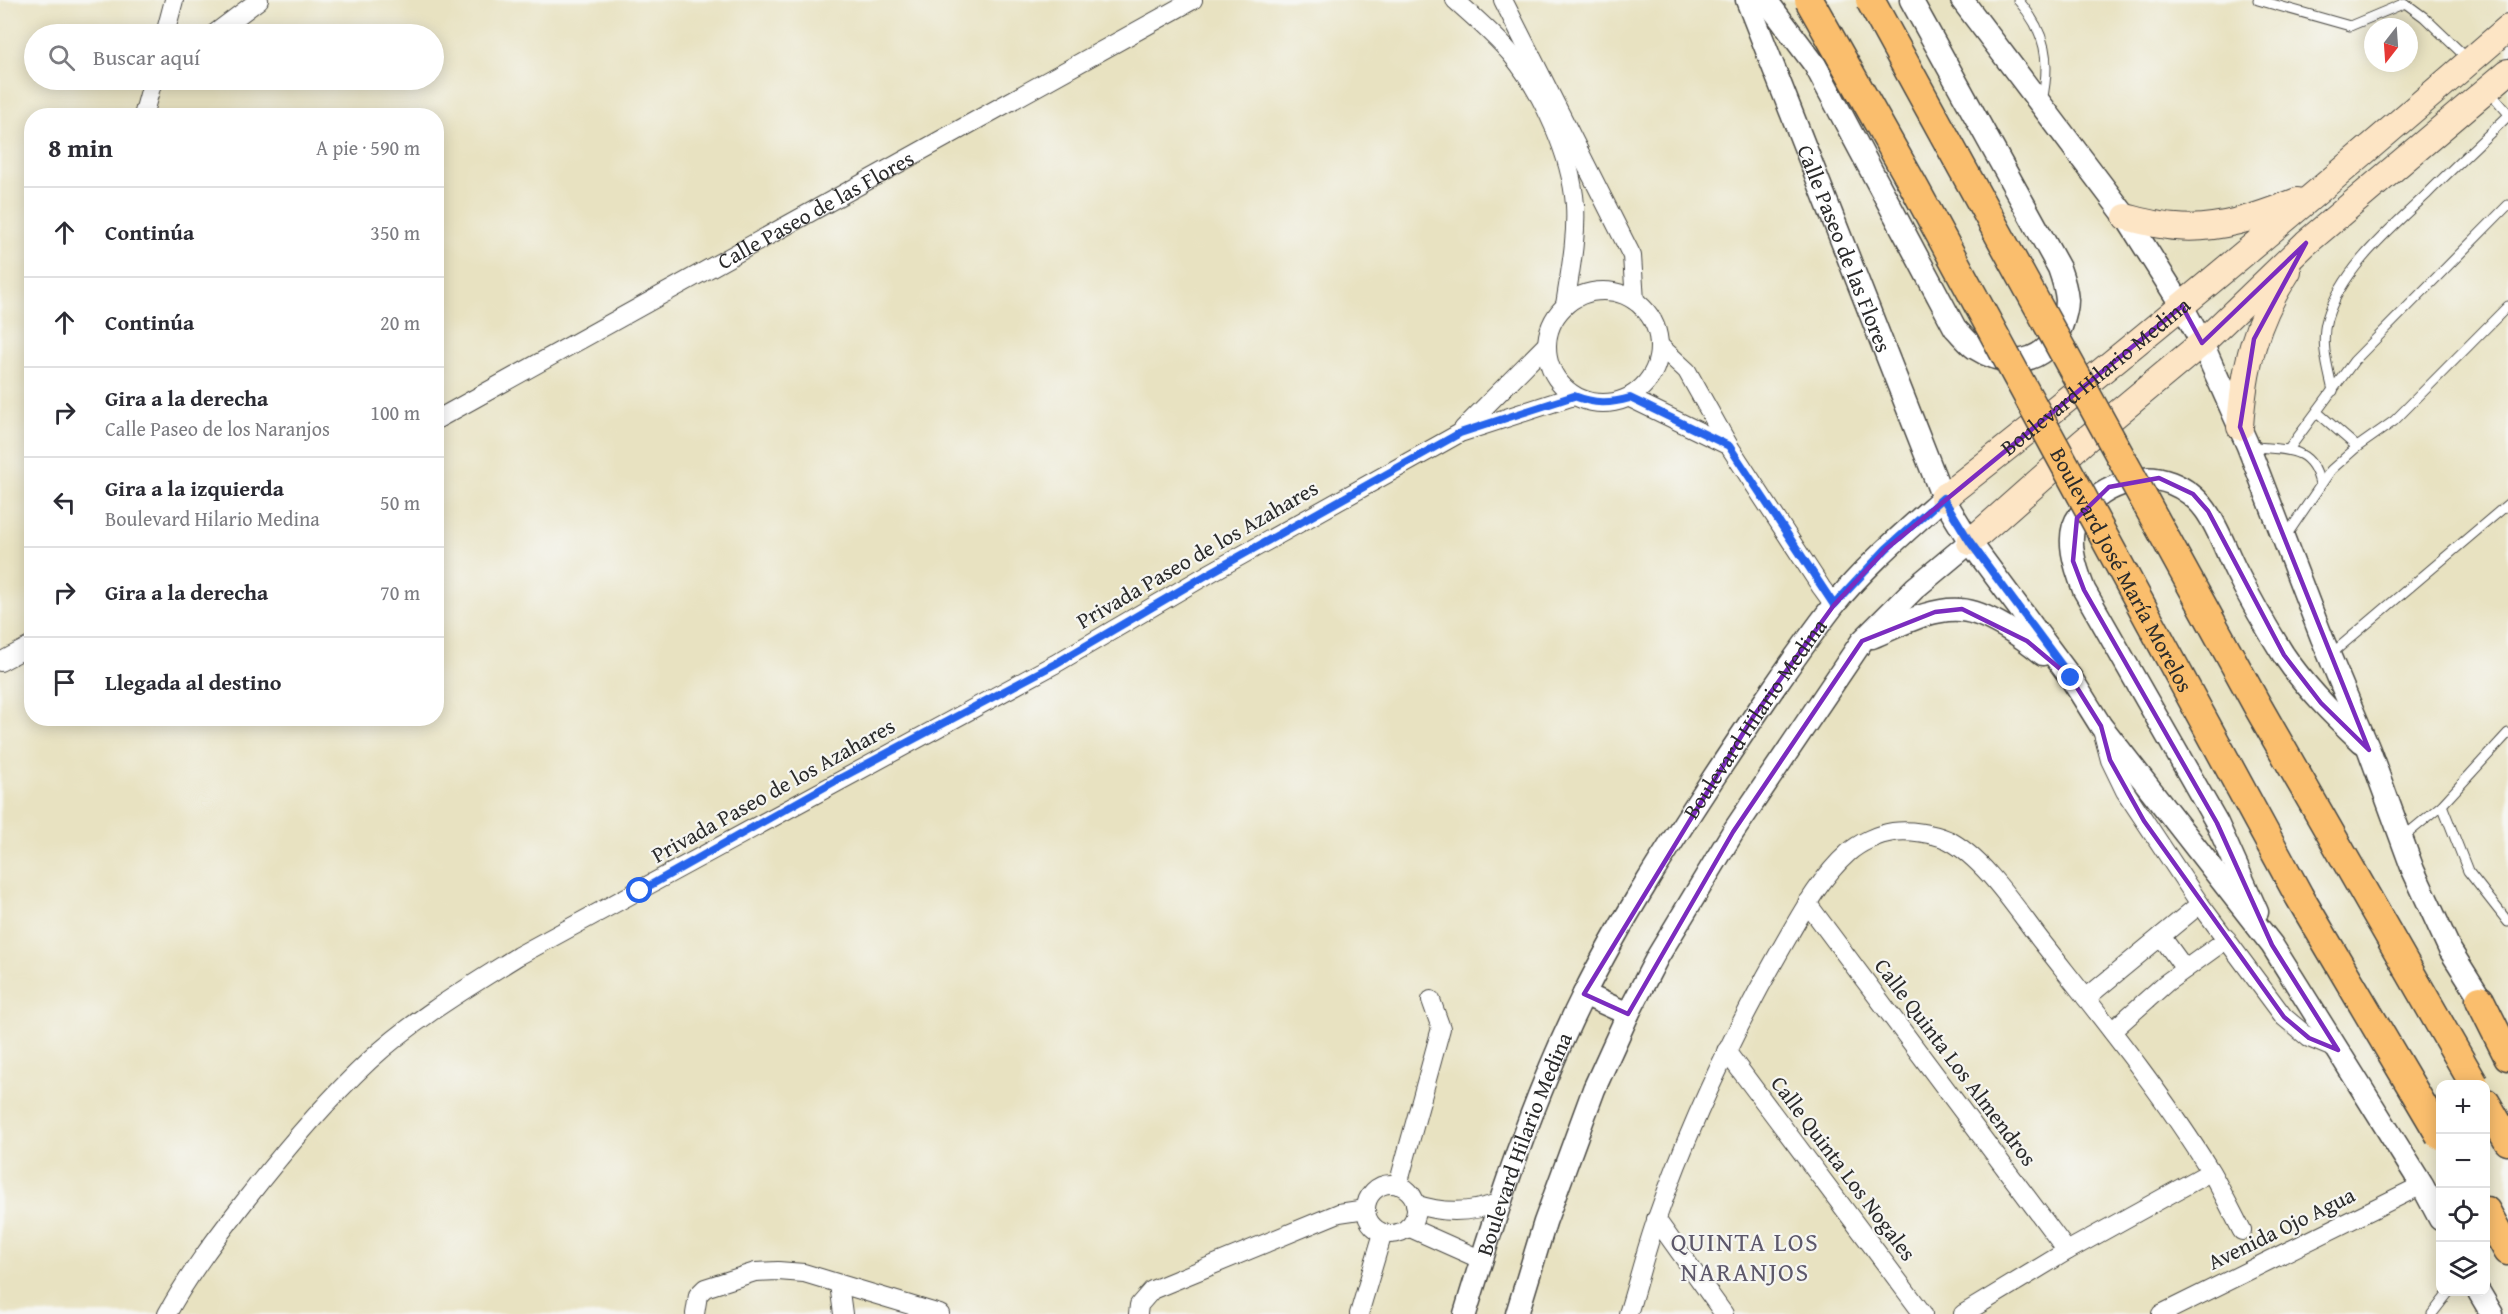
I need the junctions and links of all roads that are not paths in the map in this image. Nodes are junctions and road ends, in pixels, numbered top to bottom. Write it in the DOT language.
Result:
graph roads {
  1 [pos="174,0"];
  2 [pos="259,0"];
  3 [pos="1193,0"];
  4 [pos="1455,0"];
  5 [pos="1503,0"];
  6 [pos="1747,0"];
  7 [pos="1766,0"];
  8 [pos="1809,0"];
  9 [pos="1870,0"];
  10 [pos="1911,0"];
  11 [pos="1962,0"];
  12 [pos="2018,0"];
  13 [pos="2258,0"];
  14 [pos="168,24"];
  15 [pos="227,24"];
  16 [pos="2508,28"];
  17 [pos="2471,61"];
  18 [pos="2508,72"];
  19 [pos="2488,89"];
  20 [pos="151,90"];
  21 [pos="2041,106"];
  22 [pos="145,108"];
  23 [pos="2508,114"];
  24 [pos="2317,194"];
  25 [pos="2508,204"];
  26 [pos="2126,218"];
  27 [pos="2307,243"];
  28 [pos="1635,301"];
  29 [pos="1565,305"];
  30 [pos="2182,306"];
  31 [pos="2508,306"];
  32 [pos="2202,343"];
  33 [pos="1546,345"];
  34 [pos="1660,346"];
  35 [pos="2333,391"];
  36 [pos="1574,396"];
  37 [pos="1630,398"];
  38 [pos="2317,412"];
  39 [pos="444,416"];
  40 [pos="1460,433"];
  41 [pos="2244,436"];
  42 [pos="1729,446"];
  43 [pos="2356,447"];
  44 [pos="2289,448"];
  45 [pos="2320,484"];
  46 [pos="1943,498"];
  47 [pos="2508,504"];
  48 [pos="2284,539"];
  49 [pos="1970,542"];
  50 [pos="1834,605"];
  51 [pos="1862,641"];
  52 [pos="24,649"];
  53 [pos="2330,655"];
  54 [pos="0,662"];
  55 [pos="2071,678"];
  56 [pos="2101,726"];
  57 [pos="2508,733"];
  58 [pos="2369,750"];
  59 [pos="2442,805"];
  60 [pos="2400,840"];
  61 [pos="1807,903"];
  62 [pos="2200,904"];
  63 [pos="2508,922"];
  64 [pos="2162,936"];
  65 [pos="2228,939"];
  66 [pos="2272,945"];
  67 [pos="2185,969"];
  68 [pos="1584,994"];
  69 [pos="2085,998"];
  70 [pos="1431,1000"];
  71 [pos="2480,1000"];
  72 [pos="1628,1014"];
  73 [pos="2112,1031"];
  74 [pos="2508,1037"];
  75 [pos="2338,1050"];
  76 [pos="1726,1051"];
  77 [pos="2508,1056"];
  78 [pos="2472,1080"];
  79 [pos="2490,1110"];
  80 [pos="2439,1134"];
  81 [pos="2508,1141"];
  82 [pos="2210,1172"];
  83 [pos="1398,1185"];
  84 [pos="2422,1185"];
  85 [pos="1500,1202"];
  86 [pos="1415,1204"];
  87 [pos="1366,1209"];
  88 [pos="2436,1211"];
  89 [pos="2490,1219"];
  90 [pos="1656,1220"];
  91 [pos="1408,1227"];
  92 [pos="2242,1231"];
  93 [pos="1383,1233"];
  94 [pos="2067,1251"];
  95 [pos="2507,1251"];
  96 [pos="1482,1260"];
  97 [pos="839,1284"];
  98 [pos="2446,1296"];
  99 [pos="2482,1296"];
  100 [pos="167,1314"];
  101 [pos="695,1314"];
  102 [pos="843,1314"];
  103 [pos="940,1314"];
  104 [pos="1138,1314"];
  105 [pos="1359,1314"];
  106 [pos="1465,1314"];
  107 [pos="1517,1314"];
  108 [pos="1628,1314"];
  109 [pos="1724,1314"];
  110 [pos="1923,1314"];
  111 [pos="1963,1314"];
  112 [pos="2161,1314"];
  113 [pos="2432,1314"];
  114 [pos="2492,1314"];
  1 -- 14 [label="street"];
  2 -- 15 [label="street"];
  3 -- 39 [label="street, Calle Paseo de las Flores"];
  4 -- 29 [label="street"];
  5 -- 28 [label="street"];
  6 -- 46 [label="street, Calle Paseo de las Flores"];
  7 -- 10 [label="street"];
  8 -- 80 [label="main road, Boulevard José María Morelos, bridge"];
  9 -- 78 [label="main road, bridge"];
  11 -- 21 [label="street"];
  12 -- 21 [label="lane"];
  13 -- 17 [label="lane"];
  16 -- 17 [label="main road, Boulevard Hilario Medina"];
  17 -- 24 [label="main road, Boulevard Hilario Medina"];
  18 -- 19 [label="main road, Boulevard Hilario Medina"];
  19 -- 23 [label="lane"];
  19 -- 27 [label="main road, Boulevard Hilario Medina"];
  20 -- 22 [label="street"];
  21 -- 26 [label="street"];
  23 -- 35 [label="lane"];
  24 -- 26 [label="main road"];
  24 -- 30 [label="main road, Boulevard Hilario Medina"];
  25 -- 35 [label="lane"];
  26 -- 30 [label="street"];
  27 -- 32 [label="main road, Boulevard Hilario Medina"];
  27 -- 41 [label="main road"];
  28 -- 29 [label="street"];
  28 -- 34 [label="street"];
  29 -- 33 [label="street"];
  30 -- 32 [label="street"];
  30 -- 46 [label="main road, Boulevard Hilario Medina"];
  31 -- 43 [label="lane"];
  32 -- 41 [label="street"];
  32 -- 49 [label="main road, Boulevard Hilario Medina"];
  33 -- 36 [label="street"];
  33 -- 40 [label="street, Privada Paseo de los Azahares"];
  34 -- 37 [label="street"];
  34 -- 42 [label="street"];
  35 -- 38 [label="lane"];
  36 -- 37 [label="street"];
  36 -- 40 [label="street, Privada Paseo de los Azahares"];
  37 -- 42 [label="street"];
  38 -- 43 [label="lane"];
  38 -- 44 [label="lane"];
  40 -- 100 [label="street, Privada Paseo de los Azahares"];
  41 -- 44 [label="lane"];
  41 -- 48 [label="street"];
  42 -- 50 [label="street"];
  43 -- 45 [label="lane"];
  44 -- 45 [label="lane"];
  45 -- 48 [label="lane"];
  46 -- 49 [label="street, Calle Paseo de las Flores"];
  46 -- 50 [label="street, Boulevard Hilario Medina"];
  47 -- 53 [label="lane"];
  48 -- 53 [label="street"];
  49 -- 51 [label="street, Boulevard Hilario Medina"];
  49 -- 55 [label="street, Calle Paseo de las Flores"];
  50 -- 68 [label="street, Boulevard Hilario Medina"];
  51 -- 55 [label="street"];
  51 -- 72 [label="street, Boulevard Hilario Medina"];
  52 -- 54 [label="street"];
  53 -- 58 [label="street"];
  55 -- 56 [label="street"];
  56 -- 62 [label="street"];
  56 -- 66 [label="street"];
  57 -- 59 [label="lane"];
  58 -- 60 [label="street"];
  58 -- 66 [label="street"];
  59 -- 60 [label="lane"];
  59 -- 63 [label="lane"];
  60 -- 71 [label="street"];
  61 -- 69 [label="street"];
  61 -- 76 [label="street"];
  61 -- 94 [label="street, Calle Quinta Los Almendros"];
  62 -- 64 [label="street"];
  62 -- 65 [label="street"];
  64 -- 67 [label="street"];
  64 -- 69 [label="street"];
  65 -- 67 [label="street"];
  65 -- 75 [label="street"];
  66 -- 75 [label="street"];
  67 -- 73 [label="street"];
  68 -- 72 [label="street"];
  68 -- 85 [label="street, Boulevard Hilario Medina"];
  69 -- 73 [label="street"];
  70 -- 83 [label="street"];
  71 -- 74 [label="street"];
  71 -- 77 [label="main road"];
  72 -- 107 [label="street, Boulevard Hilario Medina"];
  73 -- 82 [label="street"];
  75 -- 84 [label="street"];
  76 -- 90 [label="street"];
  76 -- 110 [label="street, Calle Quinta Los Nogales"];
  79 -- 81 [label="main road"];
  82 -- 92 [label="street"];
  82 -- 94 [label="street"];
  83 -- 86 [label="street"];
  83 -- 87 [label="street"];
  84 -- 88 [label="street"];
  84 -- 112 [label="street, Avenida Ojo Agua"];
  85 -- 86 [label="street"];
  85 -- 96 [label="street, Boulevard Hilario Medina"];
  86 -- 91 [label="street"];
  87 -- 93 [label="street"];
  87 -- 104 [label="street"];
  89 -- 95 [label="main road"];
  90 -- 108 [label="street"];
  90 -- 109 [label="street"];
  91 -- 93 [label="street"];
  91 -- 96 [label="street"];
  93 -- 105 [label="street"];
  94 -- 111 [label="street"];
  96 -- 106 [label="street, Boulevard Hilario Medina"];
  97 -- 101 [label="street"];
  97 -- 102 [label="street"];
  97 -- 103 [label="street"];
  98 -- 113 [label="lane"];
  99 -- 114 [label="street"];
}
